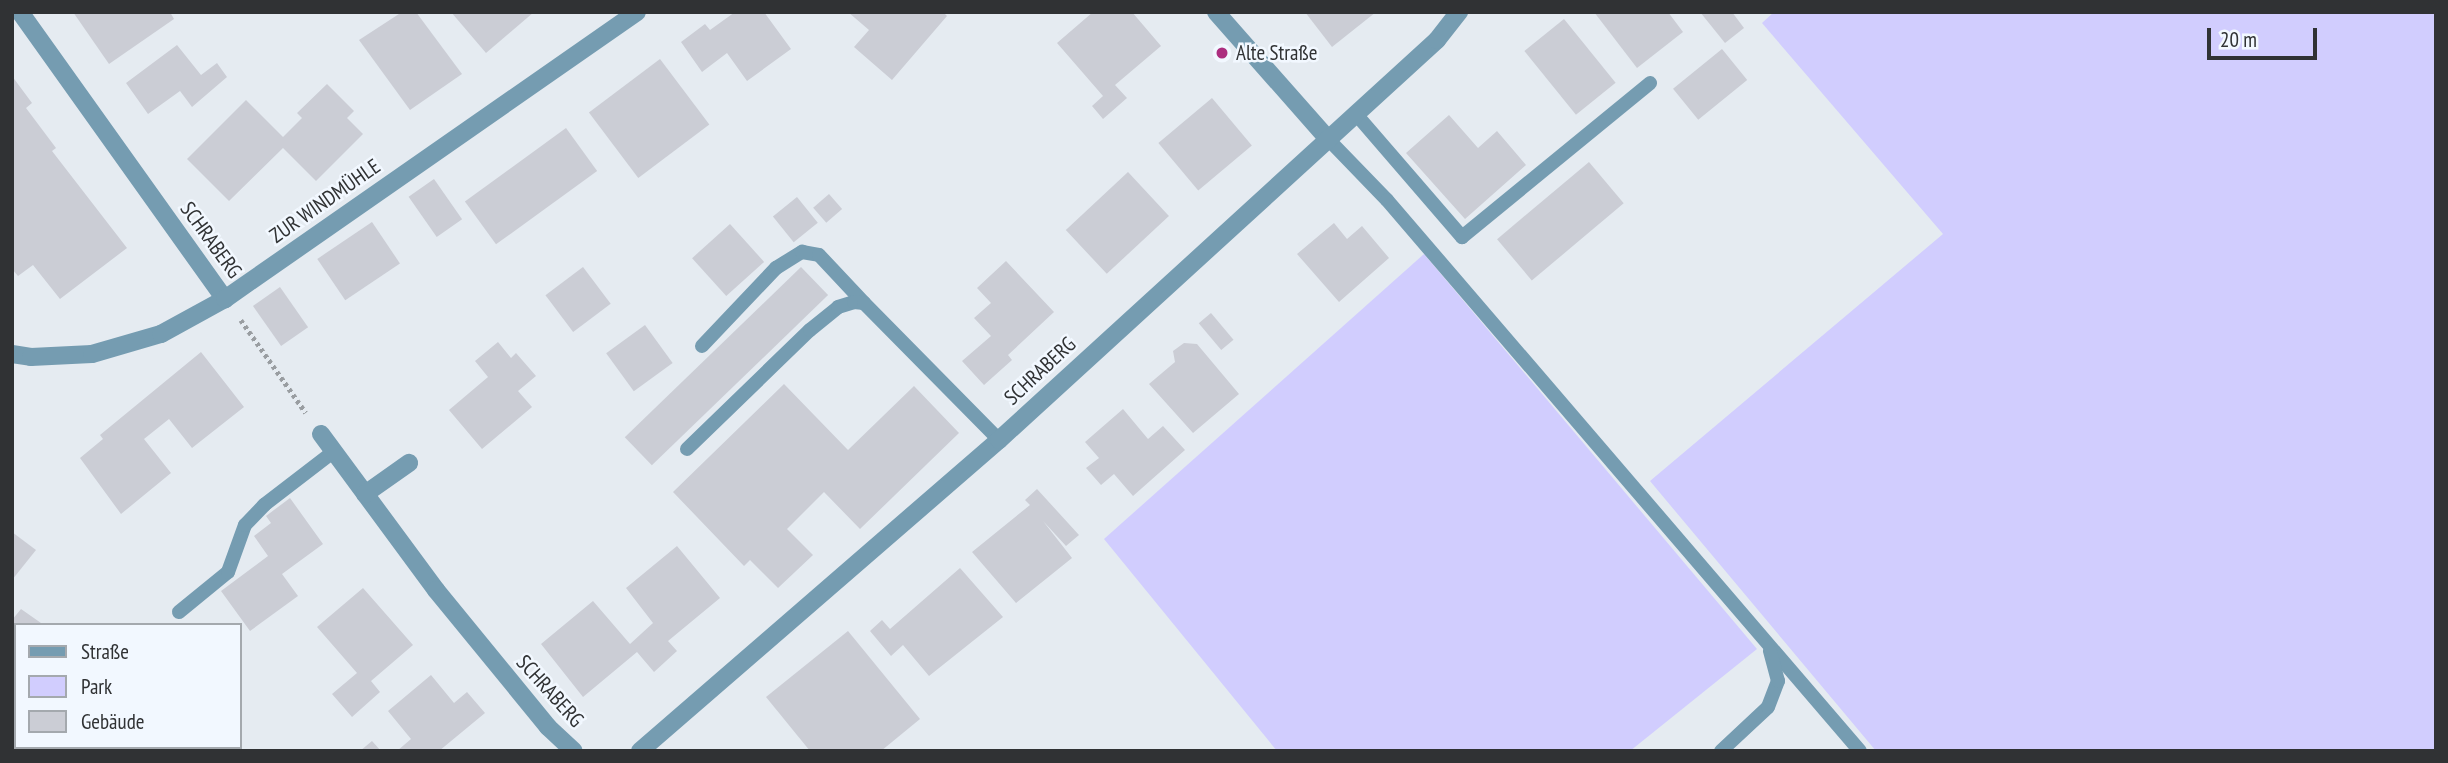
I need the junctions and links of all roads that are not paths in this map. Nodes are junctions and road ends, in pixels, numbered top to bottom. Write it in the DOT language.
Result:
graph roads {
  1 [pos="20,12"];
  2 [pos="637,12"];
  3 [pos="1216,12"];
  4 [pos="1459,12"];
  5 [pos="1650,83"];
  6 [pos="1355,113"];
  7 [pos="1327,138"];
  8 [pos="225,299"];
  9 [pos="864,303"];
  10 [pos="702,346"];
  11 [pos="12,354"];
  12 [pos="321,434"];
  13 [pos="999,440"];
  14 [pos="687,449"];
  15 [pos="333,452"];
  16 [pos="409,463"];
  17 [pos="365,494"];
  18 [pos="179,612"];
  19 [pos="1769,646"];
  20 [pos="574,751"];
  21 [pos="640,751"];
  22 [pos="1721,751"];
  23 [pos="1860,751"];
  1 -- 8 [label="street, SCHRABERG"];
  2 -- 8 [label="street, ZUR WINDMÜHLE"];
  3 -- 7 [label="street"];
  4 -- 6 [label="street, SCHRABERG"];
  5 -- 6 [label="lane"];
  6 -- 7 [label="street, SCHRABERG"];
  7 -- 13 [label="street, SCHRABERG"];
  7 -- 19 [label="lane"];
  8 -- 11 [label="street, ZUR WINDMÜHLE"];
  9 -- 10 [label="lane"];
  9 -- 13 [label="lane"];
  9 -- 14 [label="lane"];
  12 -- 15 [label="street, SCHRABERG"];
  13 -- 21 [label="street, SCHRABERG"];
  15 -- 17 [label="street, SCHRABERG"];
  15 -- 18 [label="lane"];
  16 -- 17 [label="street"];
  17 -- 20 [label="street, SCHRABERG"];
  19 -- 22 [label="lane"];
  19 -- 23 [label="lane"];
}
